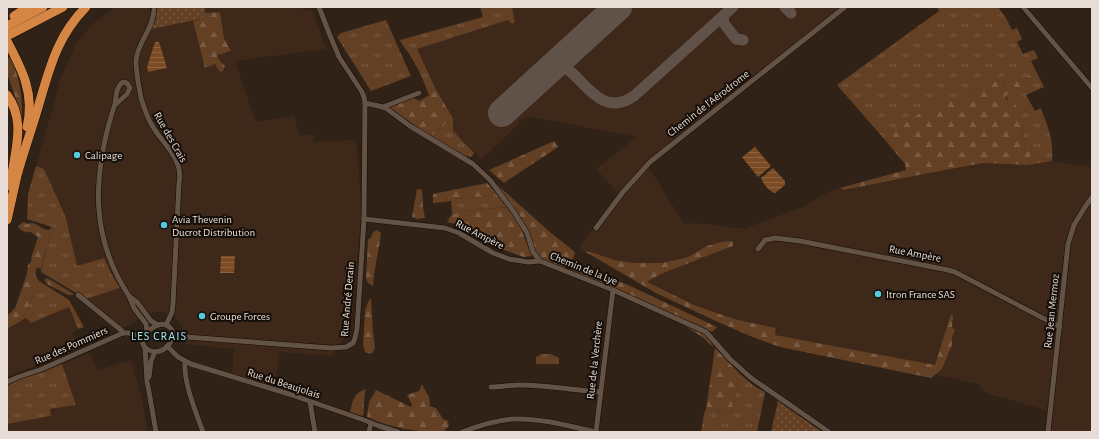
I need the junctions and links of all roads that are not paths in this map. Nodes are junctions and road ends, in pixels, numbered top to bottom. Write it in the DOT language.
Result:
graph roads {
  1 [pos="28,7"];
  2 [pos="43,7"];
  3 [pos="63,7"];
  4 [pos="86,7"];
  5 [pos="319,7"];
  6 [pos="845,7"];
  7 [pos="1023,7"];
  8 [pos="154,10"];
  9 [pos="8,30"];
  10 [pos="1092,88"];
  11 [pos="419,92"];
  12 [pos="7,95"];
  13 [pos="365,103"];
  14 [pos="115,105"];
  15 [pos="383,107"];
  16 [pos="15,173"];
  17 [pos="7,186"];
  18 [pos="1092,197"];
  19 [pos="364,219"];
  20 [pos="7,220"];
  21 [pos="596,228"];
  22 [pos="758,249"];
  23 [pos="540,261"];
  24 [pos="613,290"];
  25 [pos="78,295"];
  26 [pos="129,296"];
  27 [pos="158,325"];
  28 [pos="166,325"];
  29 [pos="1060,327"];
  30 [pos="147,332"];
  31 [pos="123,333"];
  32 [pos="175,336"];
  33 [pos="144,338"];
  34 [pos="167,346"];
  35 [pos="145,347"];
  36 [pos="155,352"];
  37 [pos="185,361"];
  38 [pos="7,382"];
  39 [pos="148,386"];
  40 [pos="491,387"];
  41 [pos="600,392"];
  42 [pos="310,402"];
  43 [pos="371,423"];
  44 [pos="156,432"];
  45 [pos="203,432"];
  46 [pos="315,432"];
  47 [pos="369,432"];
  48 [pos="398,432"];
  49 [pos="462,432"];
  50 [pos="596,432"];
  51 [pos="828,432"];
  52 [pos="1048,432"];
  1 -- 9 [label="highway"];
  2 -- 9 [label="highway"];
  3 -- 9 [label="highway"];
  4 -- 16 [label="highway"];
  5 -- 13 [label="street"];
  6 -- 21 [label="street, Chemin de l'Aérodrome"];
  7 -- 10 [label="street"];
  8 -- 28 [label="street, Rue des Crais"];
  9 -- 16 [label="highway"];
  11 -- 15 [label="street"];
  12 -- 16 [label="highway"];
  13 -- 15 [label="street, Chemin de la Lye"];
  13 -- 19 [label="street, Rue André Derain"];
  14 -- 26 [label="street"];
  15 -- 23 [label="street, Chemin de la Lye"];
  16 -- 17 [label="highway"];
  16 -- 20 [label="highway"];
  18 -- 29 [label="street, Rue Jean Mermoz"];
  19 -- 23 [label="street, Rue Ampère"];
  19 -- 32 [label="street, Rue André Derain"];
  22 -- 29 [label="street, Rue Ampère"];
  23 -- 24 [label="street, Chemin de la Lye"];
  24 -- 41 [label="street, Rue de la Verchère"];
  24 -- 51 [label="street, Chemin de la Lye"];
  25 -- 31 [label="street"];
  26 -- 27 [label="street"];
  26 -- 30 [label="street"];
  27 -- 28 [label="street"];
  27 -- 30 [label="street"];
  28 -- 32 [label="street"];
  29 -- 52 [label="street, Rue Jean Mermoz"];
  30 -- 33 [label="street"];
  31 -- 33 [label="street, Rue des Pommiers"];
  31 -- 38 [label="street, Rue des Pommiers"];
  32 -- 34 [label="street"];
  33 -- 35 [label="street"];
  34 -- 36 [label="street"];
  34 -- 37 [label="street, Rue du Beaujolais"];
  35 -- 36 [label="street"];
  35 -- 39 [label="street"];
  36 -- 39 [label="street"];
  37 -- 42 [label="street, Rue du Beaujolais"];
  37 -- 45 [label="street"];
  39 -- 44 [label="street"];
  40 -- 41 [label="street"];
  41 -- 50 [label="street, Rue de la Verchère"];
  42 -- 43 [label="street, Rue du Beaujolais"];
  42 -- 46 [label="street"];
  43 -- 47 [label="street"];
  43 -- 48 [label="street, Rue du Beaujolais"];
  49 -- 50 [label="street"];
}
